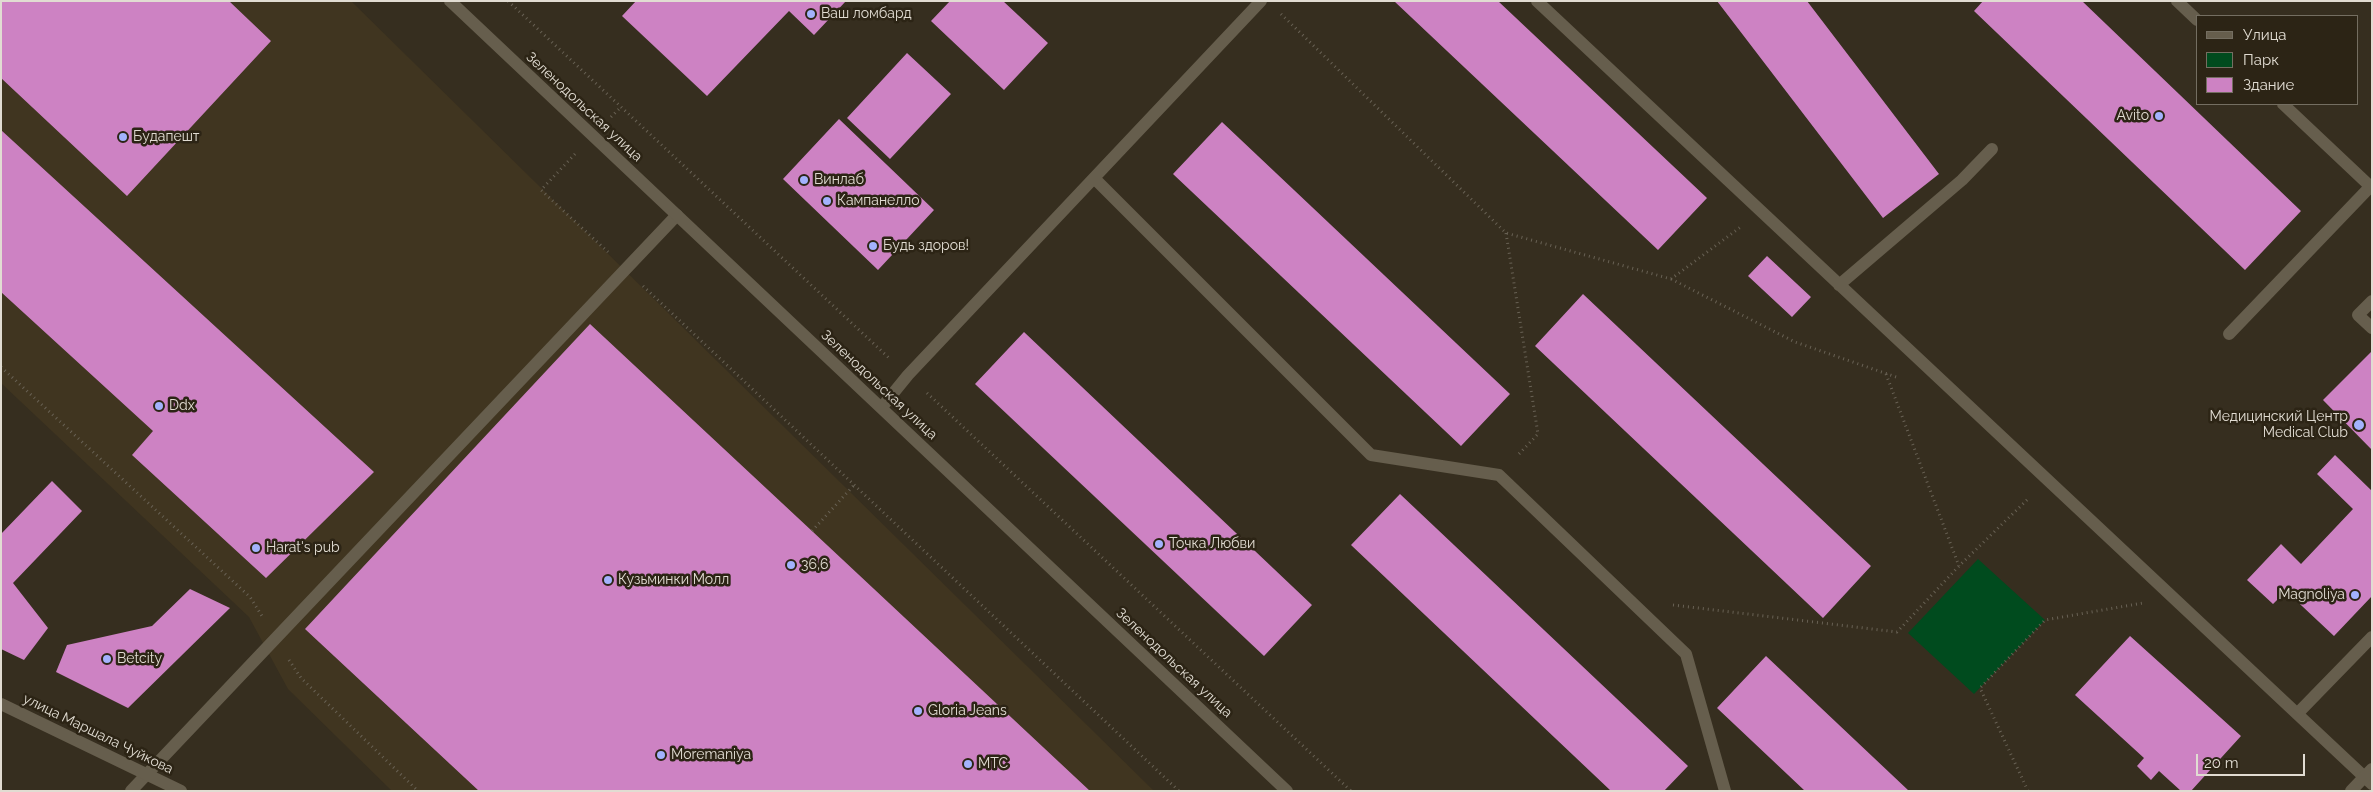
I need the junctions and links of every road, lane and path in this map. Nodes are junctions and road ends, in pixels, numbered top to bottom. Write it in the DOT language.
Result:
graph roads {
  1 [pos="450,1"];
  2 [pos="508,1"];
  3 [pos="1262,1"];
  4 [pos="1537,1"];
  5 [pos="2177,1"];
  6 [pos="1275,8"];
  7 [pos="2196,19"];
  8 [pos="2285,105"];
  9 [pos="1992,149"];
  10 [pos="1094,178"];
  11 [pos="2371,188"];
  12 [pos="541,190"];
  13 [pos="1762,212"];
  14 [pos="677,215"];
  15 [pos="1506,233"];
  16 [pos="626,269"];
  17 [pos="1672,279"];
  18 [pos="1840,285"];
  19 [pos="2372,301"];
  20 [pos="2372,328"];
  21 [pos="2229,334"];
  22 [pos="1,366"];
  23 [pos="1886,374"];
  24 [pos="908,375"];
  25 [pos="1905,380"];
  26 [pos="882,407"];
  27 [pos="1499,475"];
  28 [pos="2048,480"];
  29 [pos="855,484"];
  30 [pos="812,531"];
  31 [pos="1959,566"];
  32 [pos="2172,598"];
  33 [pos="1630,600"];
  34 [pos="2372,637"];
  35 [pos="276,639"];
  36 [pos="1,704"];
  37 [pos="2297,714"];
  38 [pos="147,774"];
  39 [pos="2369,777"];
  40 [pos="131,791"];
  41 [pos="181,791"];
  42 [pos="418,791"];
  43 [pos="1179,791"];
  44 [pos="1288,791"];
  45 [pos="1351,791"];
  46 [pos="1725,791"];
  47 [pos="2028,791"];
  48 [pos="2351,791"];
  1 -- 14 [label="street, Зеленодольская улица"];
  2 -- 24 [label="path"];
  3 -- 10 [label="street"];
  4 -- 13 [label="street"];
  5 -- 7 [label="street"];
  6 -- 15 [label="path"];
  8 -- 11 [label="street"];
  9 -- 18 [label="street"];
  10 -- 24 [label="street"];
  10 -- 27 [label="street"];
  11 -- 21 [label="street"];
  12 -- 16 [label="path"];
  13 -- 17 [label="path"];
  13 -- 18 [label="street"];
  14 -- 16 [label="street"];
  14 -- 26 [label="street, Зеленодольская улица"];
  15 -- 17 [label="path"];
  15 -- 27 [label="path"];
  16 -- 29 [label="path"];
  16 -- 35 [label="street"];
  17 -- 23 [label="path"];
  18 -- 28 [label="street"];
  19 -- 20 [label="street"];
  22 -- 35 [label="path"];
  23 -- 25 [label="path"];
  23 -- 31 [label="path"];
  24 -- 26 [label="street"];
  24 -- 45 [label="path"];
  26 -- 44 [label="street, Зеленодольская улица"];
  27 -- 33 [label="street"];
  28 -- 31 [label="path"];
  28 -- 32 [label="street"];
  29 -- 30 [label="path"];
  29 -- 43 [label="path"];
  31 -- 33 [label="path"];
  32 -- 37 [label="street"];
  32 -- 47 [label="path"];
  33 -- 46 [label="street"];
  34 -- 37 [label="street"];
  35 -- 38 [label="street"];
  35 -- 42 [label="path"];
  36 -- 38 [label="street, улица Маршала Чуйкова"];
  37 -- 39 [label="street"];
  38 -- 40 [label="street"];
  38 -- 41 [label="street, улица Маршала Чуйкова"];
  39 -- 48 [label="street"];
}
